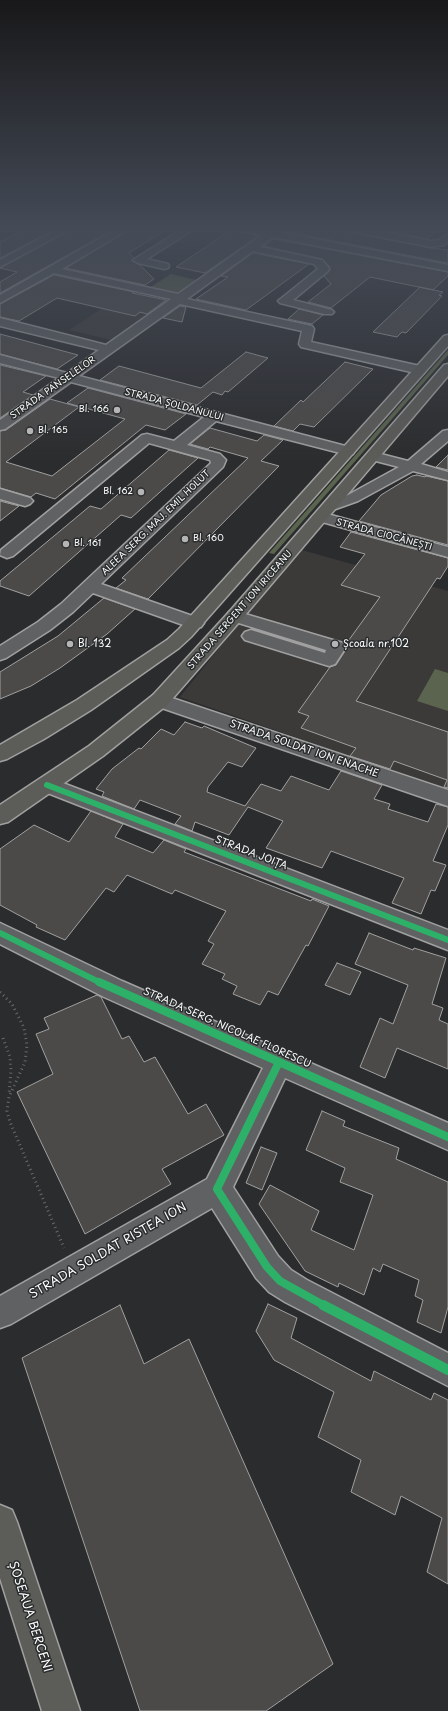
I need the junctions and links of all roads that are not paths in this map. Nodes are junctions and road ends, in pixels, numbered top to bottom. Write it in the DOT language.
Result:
graph roads {
  1 [pos="169,306"];
  2 [pos="208,306"];
  3 [pos="303,306"];
  4 [pos="0,322"];
  5 [pos="308,329"];
  6 [pos="448,339"];
  7 [pos="108,349"];
  8 [pos="0,359"];
  9 [pos="448,368"];
  10 [pos="420,370"];
  11 [pos="69,377"];
  12 [pos="217,416"];
  13 [pos="0,426"];
  14 [pos="448,434"];
  15 [pos="176,447"];
  16 [pos="348,451"];
  17 [pos="373,456"];
  18 [pos="410,466"];
  19 [pos="448,476"];
  20 [pos="0,494"];
  21 [pos="25,501"];
  22 [pos="325,511"];
  23 [pos="448,552"];
  24 [pos="7,553"];
  25 [pos="90,586"];
  26 [pos="236,616"];
  27 [pos="195,623"];
  28 [pos="252,636"];
  29 [pos="0,654"];
  30 [pos="160,700"];
  31 [pos="0,754"];
  32 [pos="47,785"];
  33 [pos="448,798"];
  34 [pos="0,816"];
  35 [pos="0,933"];
  36 [pos="448,940"];
  37 [pos="279,1062"];
  38 [pos="448,1137"];
  39 [pos="217,1189"];
  40 [pos="0,1313"];
  41 [pos="448,1370"];
  42 [pos="0,1522"];
  43 [pos="61,1711"];
  1 -- 7 [label="street, STRADA PANSELELOR"];
  2 -- 5 [label="street"];
  3 -- 5 [label="street"];
  4 -- 7 [label="street"];
  5 -- 10 [label="street"];
  6 -- 10 [label="main road"];
  7 -- 11 [label="street, STRADA PANSELELOR"];
  8 -- 11 [label="street, STRADA ȘOLDANULUI"];
  9 -- 17 [label="main road, STRADA SERGENT ION IRICEANU"];
  10 -- 16 [label="main road"];
  11 -- 12 [label="street, STRADA ȘOLDANULUI"];
  11 -- 13 [label="street, STRADA PANSELELOR"];
  12 -- 15 [label="street"];
  12 -- 16 [label="street, STRADA ȘOLDANULUI"];
  14 -- 18 [label="street"];
  15 -- 24 [label="street"];
  15 -- 25 [label="street, ALEEA SERG. MAJ. EMIL HOLUT"];
  16 -- 27 [label="main road"];
  17 -- 18 [label="street"];
  17 -- 22 [label="main road, STRADA SERGENT ION IRICEANU"];
  18 -- 19 [label="street"];
  18 -- 22 [label="street"];
  20 -- 21 [label="street"];
  22 -- 23 [label="street, STRADA CIOCĂNEȘTI"];
  22 -- 26 [label="main road, STRADA SERGENT ION IRICEANU"];
  25 -- 27 [label="street"];
  25 -- 29 [label="street"];
  26 -- 28 [label="street"];
  26 -- 30 [label="main road, STRADA SERGENT ION IRICEANU"];
  27 -- 31 [label="main road"];
  30 -- 32 [label="main road, STRADA SERGENT ION IRICEANU"];
  30 -- 33 [label="street, STRADA SOLDAT ION ENACHE"];
  32 -- 34 [label="main road, STRADA SERGENT ION IRICEANU"];
  32 -- 36 [label="street, STRADA JOIȚA"];
  35 -- 37 [label="street, STRADA SERG. NICOLAE FLORESCU"];
  37 -- 38 [label="street, STRADA SERG. NICOLAE FLORESCU"];
  37 -- 39 [label="street"];
  39 -- 40 [label="street, STRADA SOLDAT RISTEA ION"];
  39 -- 41 [label="street"];
  42 -- 43 [label="main road, ȘOSEAUA BERCENI"];
}
